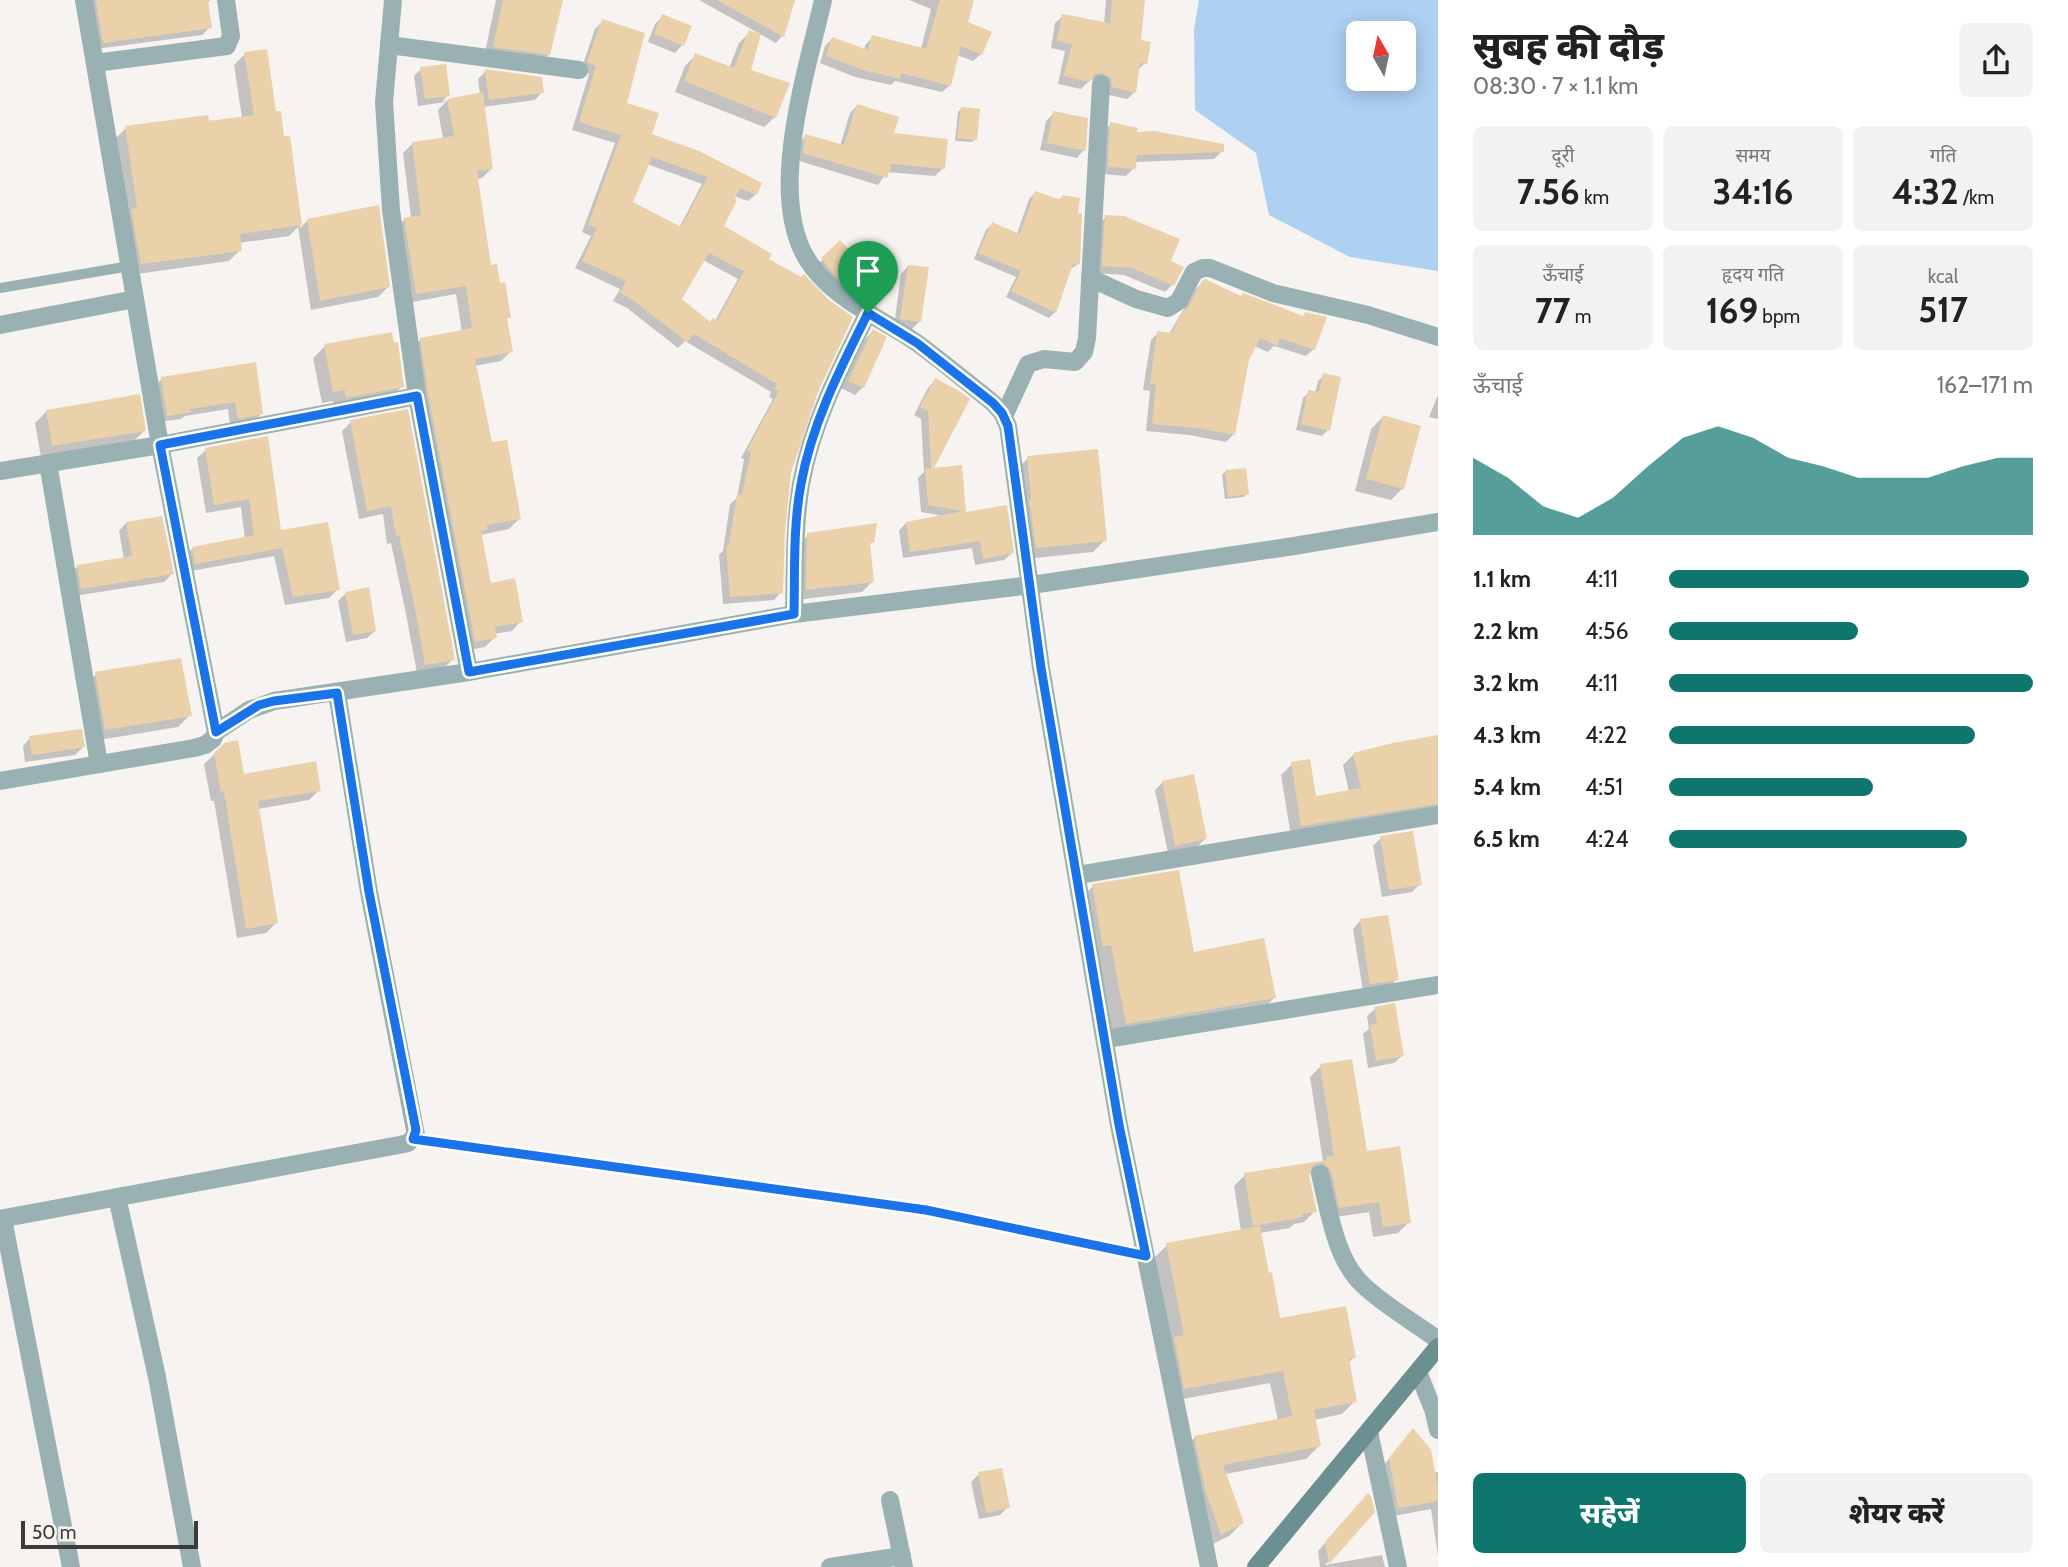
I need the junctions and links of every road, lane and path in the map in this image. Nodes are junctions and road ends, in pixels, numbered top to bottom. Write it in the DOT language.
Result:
graph roads {
  1 [pos="84,0"];
  2 [pos="226,0"];
  3 [pos="393,0"];
  4 [pos="823,0"];
  5 [pos="389,45"];
  6 [pos="95,63"];
  7 [pos="579,70"];
  8 [pos="1101,84"];
  9 [pos="130,266"];
  10 [pos="1090,278"];
  11 [pos="0,288"];
  12 [pos="135,299"];
  13 [pos="868,313"];
  14 [pos="0,325"];
  15 [pos="1438,337"];
  16 [pos="417,396"];
  17 [pos="1004,416"];
  18 [pos="160,445"];
  19 [pos="48,463"];
  20 [pos="0,471"];
  21 [pos="1438,522"];
  22 [pos="1031,585"];
  23 [pos="794,614"];
  24 [pos="469,672"];
  25 [pos="337,693"];
  26 [pos="216,732"];
  27 [pos="99,764"];
  28 [pos="0,781"];
  29 [pos="1438,815"];
  30 [pos="1078,875"];
  31 [pos="1438,985"];
  32 [pos="1106,1039"];
  33 [pos="413,1139"];
  34 [pos="1320,1174"];
  35 [pos="117,1197"];
  36 [pos="1,1219"];
  37 [pos="1146,1256"];
  38 [pos="1438,1340"];
  39 [pos="1438,1347"];
  40 [pos="1418,1372"];
  41 [pos="1438,1430"];
  42 [pos="1369,1432"];
  43 [pos="890,1500"];
  44 [pos="903,1562"];
  45 [pos="71,1567"];
  46 [pos="192,1567"];
  47 [pos="830,1567"];
  48 [pos="1209,1567"];
  49 [pos="1256,1567"];
  50 [pos="1398,1567"];
  1 -- 6 [label="street"];
  2 -- 6 [label="street"];
  3 -- 5 [label="street"];
  4 -- 13 [label="street"];
  5 -- 7 [label="street"];
  5 -- 16 [label="street"];
  6 -- 9 [label="street"];
  8 -- 10 [label="street"];
  9 -- 11 [label="lane"];
  9 -- 12 [label="street"];
  10 -- 15 [label="street"];
  10 -- 17 [label="street"];
  12 -- 14 [label="street"];
  12 -- 18 [label="street"];
  13 -- 17 [label="street"];
  13 -- 23 [label="street"];
  16 -- 18 [label="street"];
  16 -- 24 [label="street"];
  17 -- 22 [label="street"];
  18 -- 19 [label="street"];
  18 -- 26 [label="street"];
  19 -- 20 [label="street"];
  19 -- 27 [label="street"];
  21 -- 22 [label="street"];
  22 -- 23 [label="street"];
  22 -- 30 [label="street"];
  23 -- 24 [label="street"];
  24 -- 25 [label="street"];
  25 -- 26 [label="street"];
  25 -- 33 [label="street"];
  26 -- 27 [label="street"];
  27 -- 28 [label="street"];
  29 -- 30 [label="street"];
  30 -- 32 [label="street"];
  31 -- 32 [label="street"];
  32 -- 37 [label="street"];
  33 -- 35 [label="street"];
  33 -- 37 [label="lane"];
  34 -- 38 [label="street"];
  35 -- 36 [label="street"];
  35 -- 46 [label="street"];
  36 -- 45 [label="street"];
  37 -- 48 [label="street"];
  39 -- 40 [label="street"];
  40 -- 41 [label="street"];
  40 -- 42 [label="street"];
  42 -- 49 [label="street"];
  42 -- 50 [label="street"];
  43 -- 44 [label="street"];
  44 -- 47 [label="street"];
}
